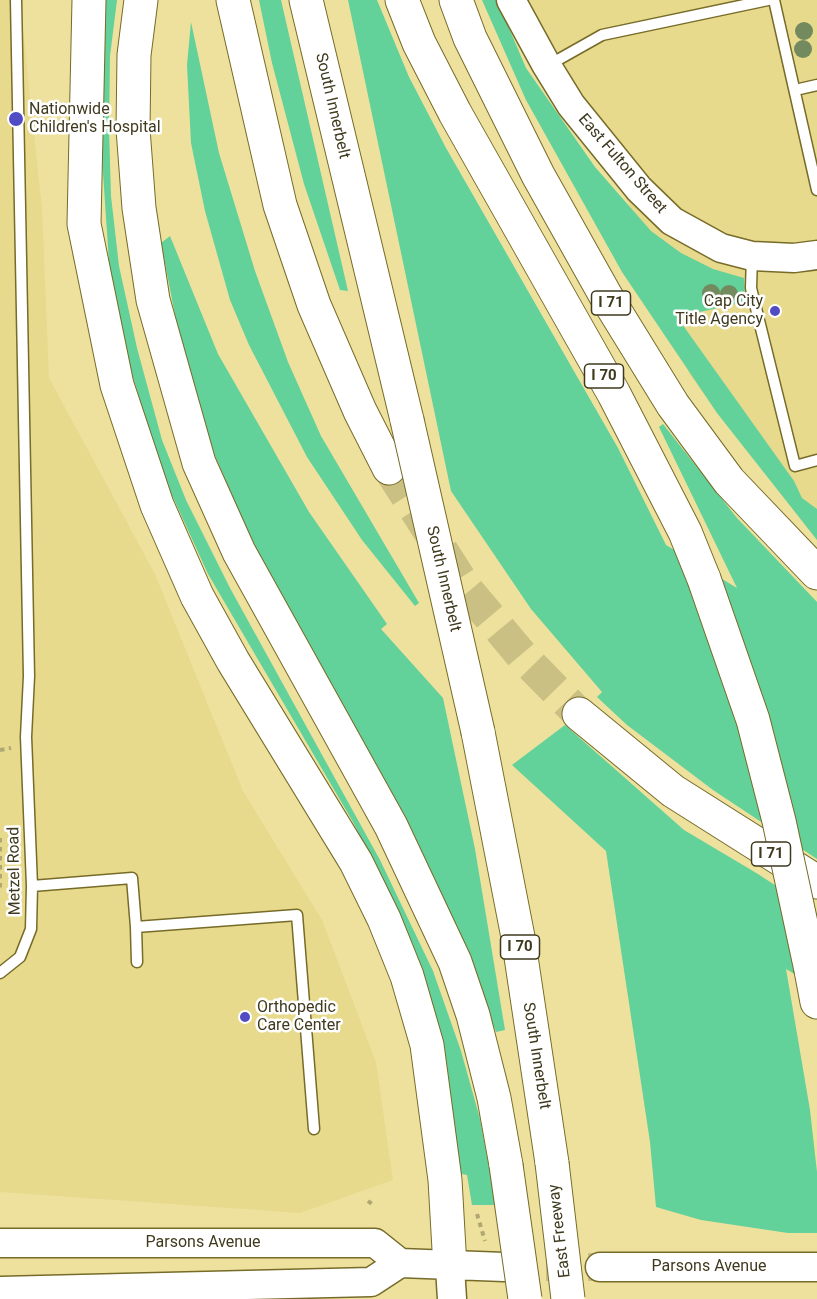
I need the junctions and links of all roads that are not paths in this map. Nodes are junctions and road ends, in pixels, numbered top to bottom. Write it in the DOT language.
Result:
graph roads {
  1 [pos="16,0"];
  2 [pos="89,0"];
  3 [pos="141,0"];
  4 [pos="233,0"];
  5 [pos="306,0"];
  6 [pos="402,0"];
  7 [pos="456,0"];
  8 [pos="512,0"];
  9 [pos="768,0"];
  10 [pos="774,0"];
  11 [pos="547,66"];
  12 [pos="817,85"];
  13 [pos="795,90"];
  14 [pos="811,140"];
  15 [pos="817,187"];
  16 [pos="817,255"];
  17 [pos="752,256"];
  18 [pos="817,460"];
  19 [pos="389,468"];
  20 [pos="817,573"];
  21 [pos="579,714"];
  22 [pos="817,882"];
  23 [pos="33,886"];
  24 [pos="136,927"];
  25 [pos="137,962"];
  26 [pos="0,973"];
  27 [pos="817,1002"];
  28 [pos="314,1129"];
  29 [pos="552,1163"];
  30 [pos="0,1243"];
  31 [pos="400,1263"];
  32 [pos="450,1267"];
  33 [pos="504,1267"];
  34 [pos="600,1267"];
  35 [pos="817,1267"];
  36 [pos="0,1291"];
  37 [pos="452,1299"];
  38 [pos="525,1299"];
  39 [pos="568,1299"];
  1 -- 23 [label="lane, Metzel Road"];
  2 -- 32 [label="highway"];
  3 -- 38 [label="highway, bridge"];
  4 -- 19 [label="highway"];
  5 -- 29 [label="highway, South Innerbelt / I 70, bridge"];
  6 -- 27 [label="highway, I 70, bridge"];
  7 -- 20 [label="highway, I 71"];
  8 -- 11 [label="street, East Fulton Street"];
  9 -- 11 [label="lane"];
  10 -- 13 [label="lane"];
  11 -- 17 [label="street, East Fulton Street"];
  12 -- 13 [label="lane"];
  13 -- 14 [label="lane"];
  14 -- 15 [label="lane"];
  16 -- 17 [label="street, East Fulton Street"];
  17 -- 18 [label="lane"];
  21 -- 22 [label="highway, I 71 / I 71"];
  23 -- 24 [label="lane"];
  23 -- 26 [label="lane, Metzel Road"];
  24 -- 25 [label="lane"];
  24 -- 28 [label="lane"];
  29 -- 39 [label="highway, East Freeway / I 70, bridge"];
  30 -- 31 [label="street, Parsons Avenue"];
  31 -- 32 [label="street"];
  31 -- 36 [label="street"];
  32 -- 33 [label="street"];
  32 -- 37 [label="street"];
  34 -- 35 [label="street, Parsons Avenue"];
}
